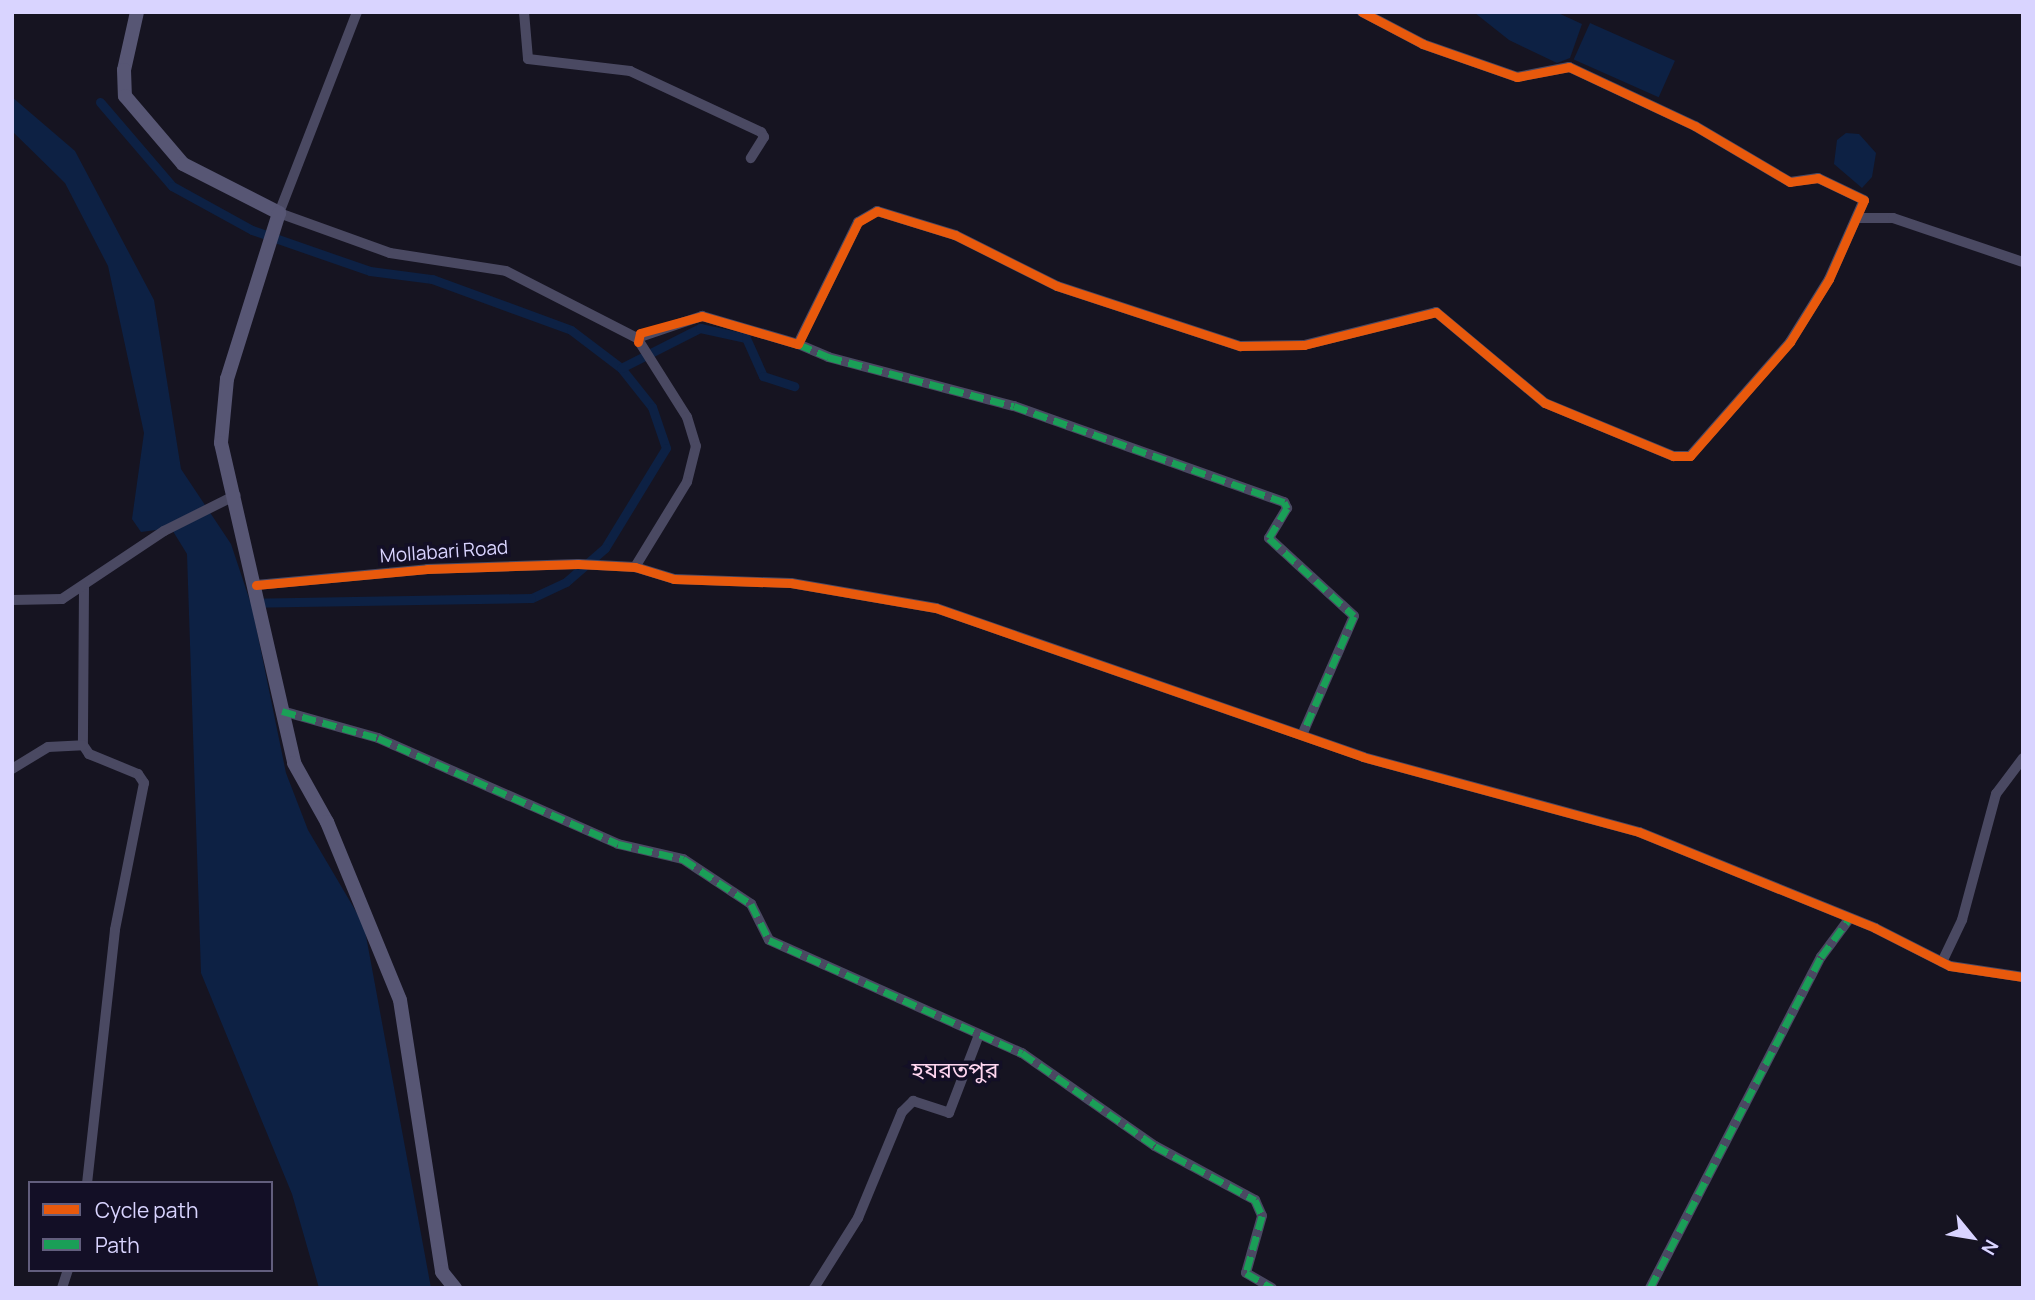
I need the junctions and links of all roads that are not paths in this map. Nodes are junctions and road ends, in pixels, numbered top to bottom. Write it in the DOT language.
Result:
graph roads {
  1 [pos="138,12"];
  2 [pos="357,12"];
  3 [pos="524,12"];
  4 [pos="1362,12"];
  5 [pos="751,158"];
  6 [pos="277,217"];
  7 [pos="1857,218"];
  8 [pos="2023,262"];
  9 [pos="638,340"];
  10 [pos="798,344"];
  11 [pos="236,495"];
  12 [pos="635,567"];
  13 [pos="84,587"];
  14 [pos="258,596"];
  15 [pos="12,600"];
  16 [pos="282,711"];
  17 [pos="1303,733"];
  18 [pos="83,745"];
  19 [pos="2023,758"];
  20 [pos="12,769"];
  21 [pos="1849,919"];
  22 [pos="1942,962"];
  23 [pos="2023,977"];
  24 [pos="979,1035"];
  25 [pos="87,1181"];
  26 [pos="456,1288"];
  27 [pos="814,1288"];
  28 [pos="1272,1288"];
  29 [pos="1650,1288"];
  1 -- 6 [label="street"];
  2 -- 6 [label="street"];
  3 -- 5 [label="street"];
  4 -- 7 [label="street"];
  6 -- 9 [label="street"];
  6 -- 11 [label="street"];
  7 -- 8 [label="street"];
  7 -- 10 [label="street"];
  9 -- 10 [label="street"];
  9 -- 12 [label="street"];
  10 -- 17 [label="street"];
  11 -- 13 [label="street"];
  11 -- 14 [label="street"];
  12 -- 14 [label="street, Mollabari Road"];
  12 -- 17 [label="street, Mollabari Road"];
  13 -- 15 [label="street"];
  13 -- 18 [label="street"];
  14 -- 16 [label="street"];
  16 -- 24 [label="street"];
  16 -- 26 [label="street"];
  17 -- 21 [label="street, Mollabari Road"];
  18 -- 20 [label="street"];
  18 -- 25 [label="street"];
  19 -- 22 [label="street"];
  21 -- 22 [label="street, Mollabari Road"];
  21 -- 29 [label="street"];
  22 -- 23 [label="street, Mollabari Road"];
  24 -- 27 [label="street"];
  24 -- 28 [label="street"];
}
